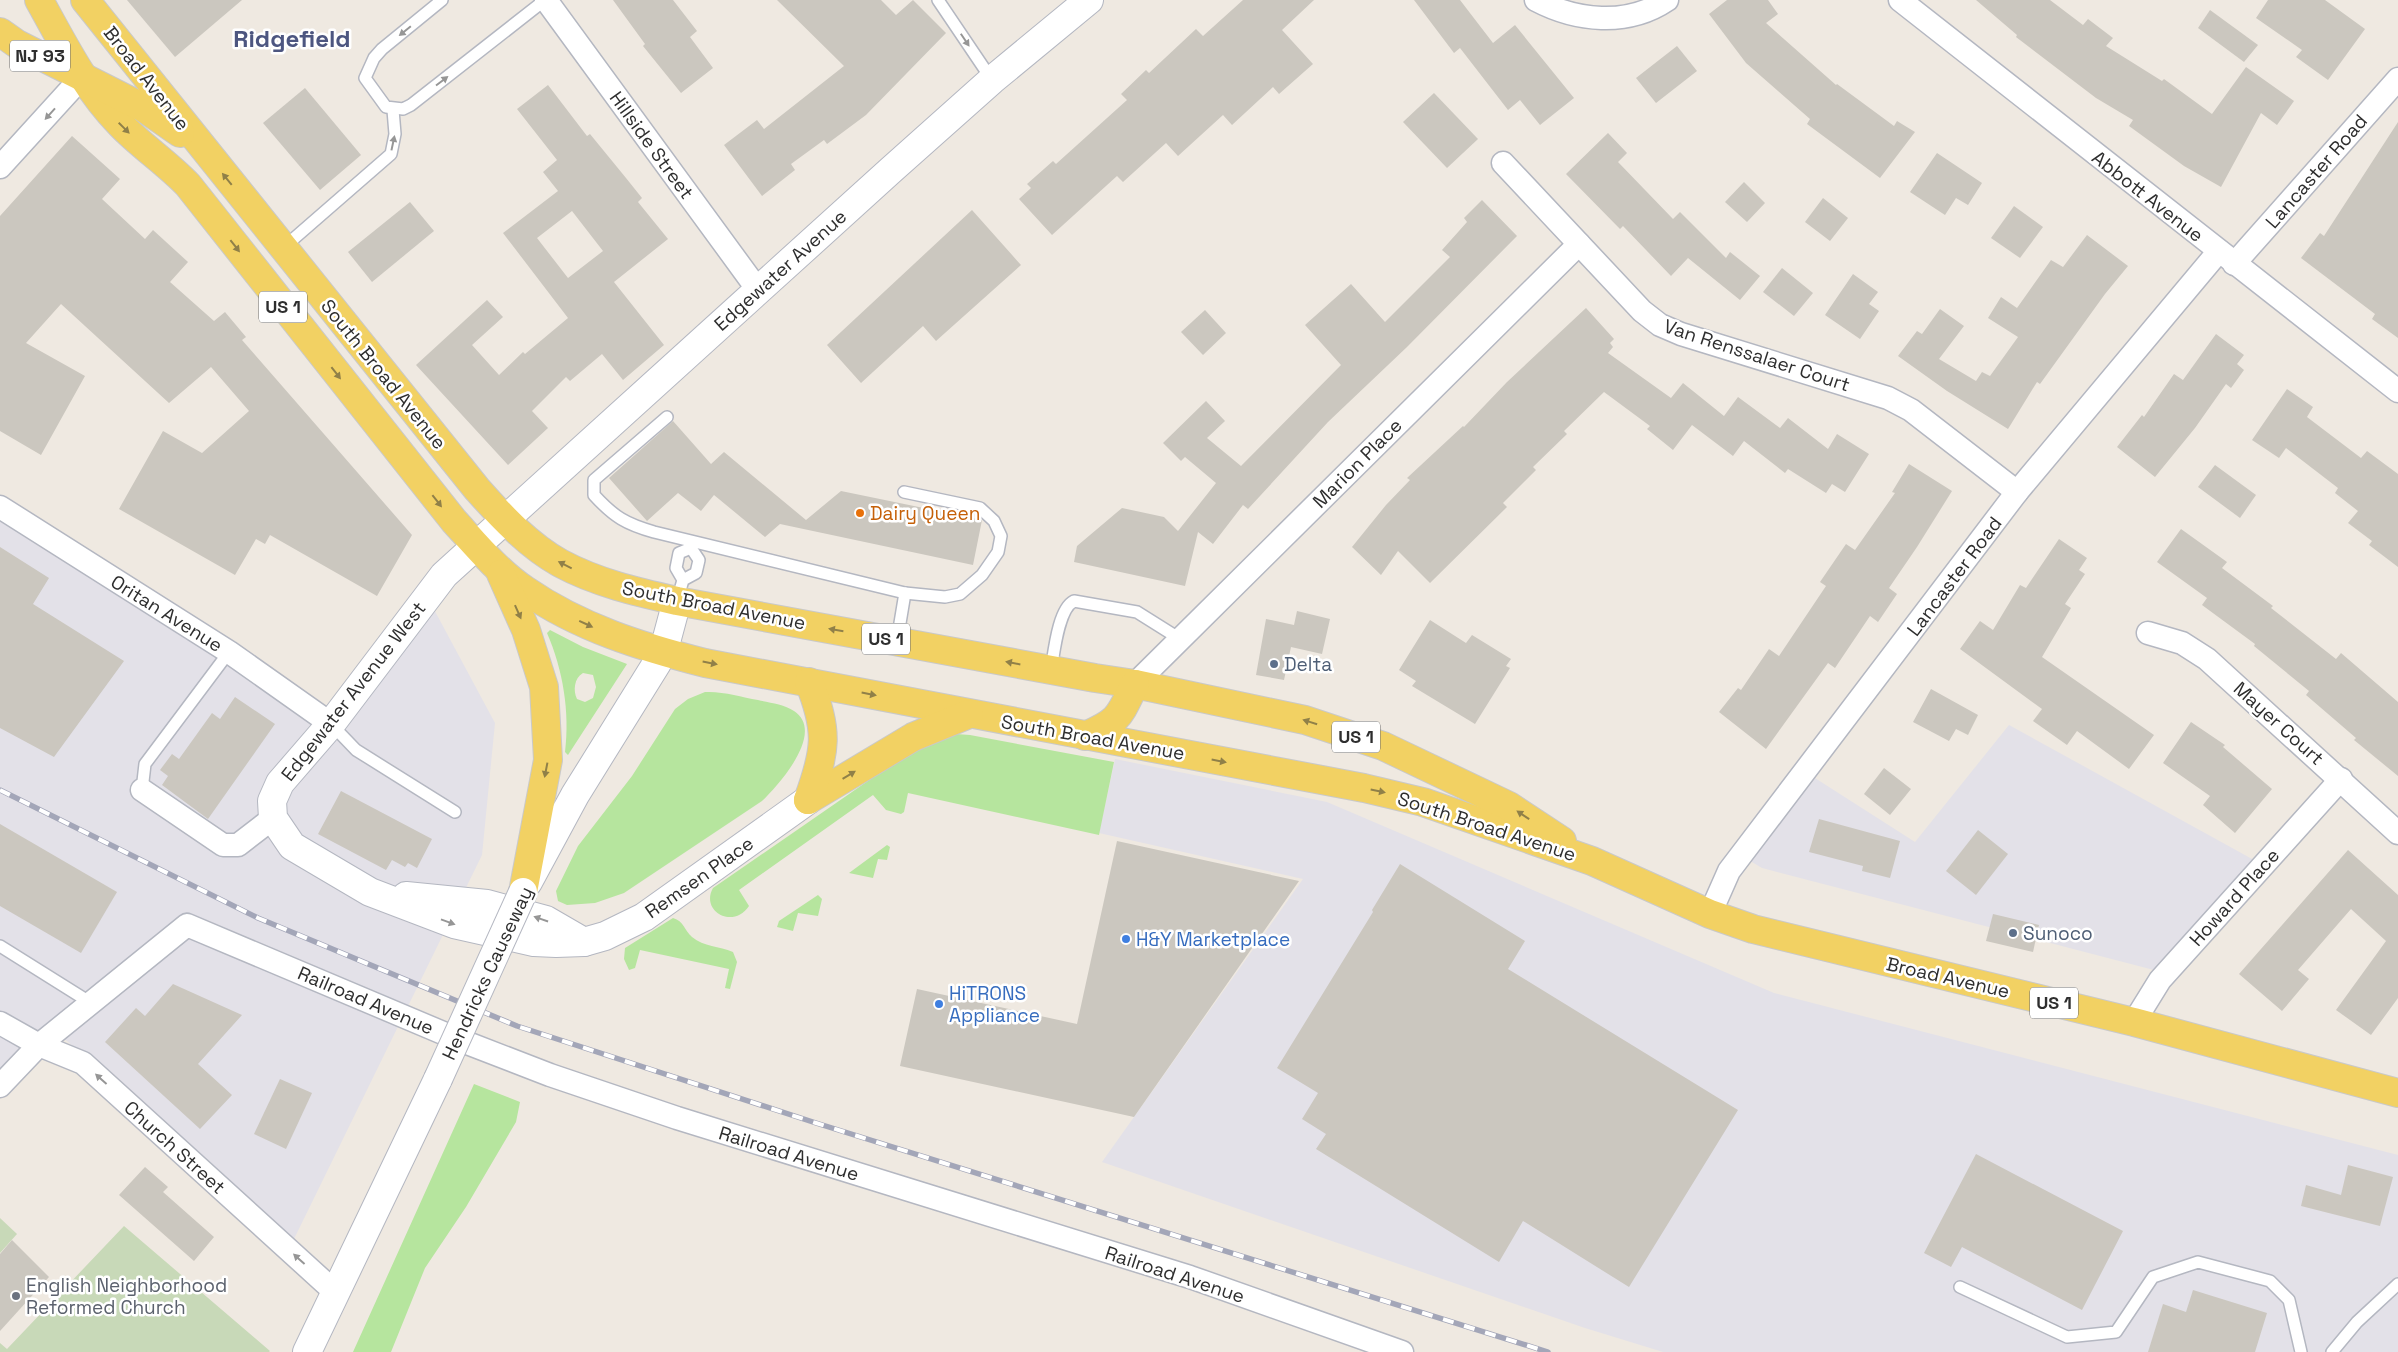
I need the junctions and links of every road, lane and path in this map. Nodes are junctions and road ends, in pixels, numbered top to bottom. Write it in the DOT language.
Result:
graph roads {
  1 [pos="39,0"];
  2 [pos="85,0"];
  3 [pos="442,0"];
  4 [pos="546,0"];
  5 [pos="938,0"];
  6 [pos="1089,0"];
  7 [pos="1536,0"];
  8 [pos="1667,0"];
  9 [pos="1900,0"];
  10 [pos="0,32"];
  11 [pos="82,77"];
  12 [pos="2398,79"];
  13 [pos="992,80"];
  14 [pos="394,110"];
  15 [pos="208,156"];
  16 [pos="1503,163"];
  17 [pos="0,168"];
  18 [pos="1580,244"];
  19 [pos="283,248"];
  20 [pos="2226,257"];
  21 [pos="758,290"];
  22 [pos="2398,391"];
  23 [pos="667,417"];
  24 [pos="904,492"];
  25 [pos="2017,492"];
  26 [pos="0,507"];
  27 [pos="504,518"];
  28 [pos="692,544"];
  29 [pos="476,545"];
  30 [pos="498,568"];
  31 [pos="680,591"];
  32 [pos="905,593"];
  33 [pos="2148,633"];
  34 [pos="1180,639"];
  35 [pos="897,641"];
  36 [pos="229,652"];
  37 [pos="662,652"];
  38 [pos="1051,670"];
  39 [pos="809,682"];
  40 [pos="1135,684"];
  41 [pos="969,714"];
  42 [pos="331,724"];
  43 [pos="1085,736"];
  44 [pos="2341,779"];
  45 [pos="142,790"];
  46 [pos="808,800"];
  47 [pos="456,812"];
  48 [pos="273,818"];
  49 [pos="2398,833"];
  50 [pos="1592,861"];
  51 [pos="523,892"];
  52 [pos="1710,914"];
  53 [pos="0,946"];
  54 [pos="91,1003"];
  55 [pos="2134,1022"];
  56 [pos="0,1023"];
  57 [pos="39,1045"];
  58 [pos="0,1086"];
  59 [pos="2398,1093"];
  60 [pos="2398,1284"];
  61 [pos="1960,1287"];
  62 [pos="335,1292"];
  63 [pos="307,1352"];
  64 [pos="1402,1352"];
  65 [pos="2301,1352"];
  66 [pos="2332,1352"];
  1 -- 11 [label="main road, US 1"];
  2 -- 15 [label="main road, Broad Avenue / US 1"];
  3 -- 14 [label="lane, one-way"];
  14 -- 4 [label="lane, one-way"];
  4 -- 21 [label="street, Hillside Street"];
  5 -- 13 [label="lane, one-way"];
  6 -- 13 [label="street, Edgewater Avenue"];
  7 -- 8 [label="street"];
  9 -- 20 [label="street, Abbott Avenue"];
  10 -- 11 [label="main road, NJ 93"];
  11 -- 15 [label="main road"];
  11 -- 17 [label="street, one-way"];
  11 -- 29 [label="main road, South Broad Avenue / US 1, one-way"];
  12 -- 20 [label="street, Lancaster Road"];
  13 -- 21 [label="street, Edgewater Avenue"];
  19 -- 14 [label="lane, one-way"];
  19 -- 15 [label="main road, South Broad Avenue / US 1, one-way"];
  16 -- 18 [label="street, Van Renssalaer Court"];
  18 -- 25 [label="street, Van Renssalaer Court"];
  18 -- 34 [label="street, Marion Place"];
  19 -- 27 [label="main road, South Broad Avenue / US 1"];
  20 -- 22 [label="street, Abbott Avenue"];
  20 -- 25 [label="street, Lancaster Road"];
  21 -- 27 [label="street, Edgewater Avenue"];
  23 -- 28 [label="lane"];
  24 -- 32 [label="lane"];
  25 -- 52 [label="street, Lancaster Road"];
  26 -- 36 [label="street, Oritan Avenue"];
  27 -- 29 [label="street, Edgewater Avenue"];
  31 -- 27 [label="main road, South Broad Avenue / US 1, one-way"];
  28 -- 31 [label="lane"];
  28 -- 31 [label="lane"];
  28 -- 32 [label="lane"];
  29 -- 30 [label="main road, South Broad Avenue / US 1"];
  29 -- 42 [label="street, Edgewater Avenue West"];
  30 -- 37 [label="main road, South Broad Avenue / US 1, one-way"];
  30 -- 51 [label="main road, one-way"];
  35 -- 31 [label="main road, South Broad Avenue / US 1, one-way"];
  31 -- 37 [label="street, Hendricks Causeway"];
  32 -- 35 [label="lane"];
  33 -- 44 [label="street, Mayer Court"];
  34 -- 38 [label="lane"];
  34 -- 40 [label="street, Marion Place"];
  38 -- 35 [label="main road, South Broad Avenue / US 1, one-way"];
  36 -- 42 [label="street, Oritan Avenue"];
  36 -- 45 [label="lane"];
  37 -- 39 [label="main road, South Broad Avenue / US 1, one-way"];
  37 -- 51 [label="street, Hendricks Causeway"];
  38 -- 40 [label="main road, South Broad Avenue / US 1"];
  39 -- 41 [label="main road, South Broad Avenue / US 1, one-way"];
  39 -- 46 [label="main road"];
  40 -- 43 [label="main road"];
  50 -- 40 [label="main road, South Broad Avenue / US 1, one-way"];
  41 -- 43 [label="main road, South Broad Avenue / US 1"];
  46 -- 41 [label="main road, one-way"];
  42 -- 47 [label="lane"];
  42 -- 48 [label="street, Edgewater Avenue West"];
  43 -- 50 [label="main road, South Broad Avenue / US 1, one-way"];
  44 -- 49 [label="street, Mayer Court"];
  44 -- 55 [label="street, Howard Place"];
  45 -- 48 [label="street"];
  46 -- 48 [label="street, Remsen Place"];
  50 -- 52 [label="main road, Broad Avenue / US 1"];
  51 -- 62 [label="street, Hendricks Causeway, bridge"];
  52 -- 55 [label="main road, Broad Avenue / US 1"];
  53 -- 54 [label="lane"];
  54 -- 57 [label="street"];
  54 -- 64 [label="street, Railroad Avenue"];
  55 -- 59 [label="main road, Broad Avenue / US 1"];
  56 -- 57 [label="street, Church Street"];
  57 -- 58 [label="street"];
  62 -- 57 [label="street, Church Street, one-way"];
  60 -- 66 [label="lane"];
  61 -- 65 [label="lane"];
  62 -- 63 [label="street, Hendricks Causeway"];
}
